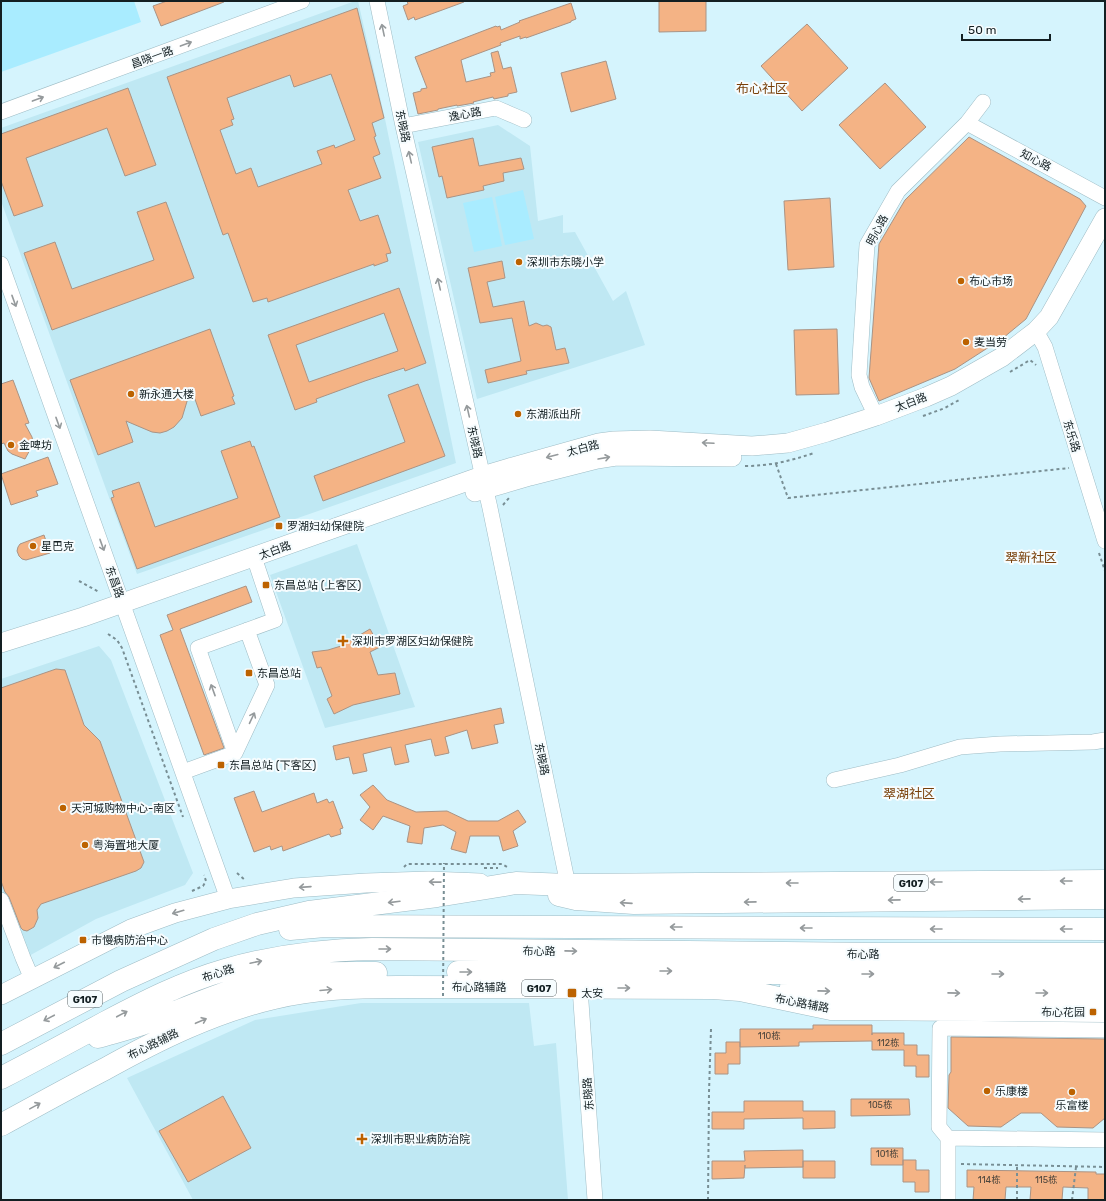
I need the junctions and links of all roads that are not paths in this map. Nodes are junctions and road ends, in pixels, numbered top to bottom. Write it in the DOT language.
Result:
graph roads {
  1 [pos="302,1"];
  2 [pos="377,1"];
  3 [pos="983,102"];
  4 [pos="1,112"];
  5 [pos="524,120"];
  6 [pos="967,123"];
  7 [pos="403,126"];
  8 [pos="1105,198"];
  9 [pos="1105,218"];
  10 [pos="1105,242"];
  11 [pos="1,264"];
  12 [pos="1039,336"];
  13 [pos="876,416"];
  14 [pos="484,482"];
  15 [pos="1101,545"];
  16 [pos="256,563"];
  17 [pos="124,608"];
  18 [pos="247,630"];
  19 [pos="1,643"];
  20 [pos="1,655"];
  21 [pos="1105,740"];
  22 [pos="236,753"];
  23 [pos="183,772"];
  24 [pos="834,780"];
  25 [pos="512,876"];
  26 [pos="1105,881"];
  27 [pos="568,885"];
  28 [pos="1105,898"];
  29 [pos="228,899"];
  30 [pos="1,900"];
  31 [pos="1105,928"];
  32 [pos="1105,954"];
  33 [pos="173,958"];
  34 [pos="703,971"];
  35 [pos="1105,974"];
  36 [pos="32,979"];
  37 [pos="580,988"];
  38 [pos="1105,993"];
  39 [pos="1,995"];
  40 [pos="1105,1011"];
  41 [pos="1105,1030"];
  42 [pos="1,1044"];
  43 [pos="48,1054"];
  44 [pos="1,1078"];
  45 [pos="1,1125"];
  46 [pos="948,1138"];
  47 [pos="1105,1140"];
  48 [pos="595,1200"];
  49 [pos="948,1200"];
  4 -- 1 [label="street, 昌晓一路, one-way"];
  7 -- 2 [label="street, 东晓路, one-way"];
  3 -- 6 [label="street, 明心路"];
  5 -- 7 [label="street, 逸心路"];
  6 -- 8 [label="street, 知心路"];
  6 -- 13 [label="street, 明心路"];
  14 -- 7 [label="street, 东晓路, one-way"];
  9 -- 12 [label="main road, 太白路"];
  10 -- 12 [label="main road, 太白路"];
  11 -- 17 [label="street, 东昌路, one-way"];
  12 -- 13 [label="main road, 太白路"];
  14 -- 12 [label="main road, 太白路, one-way"];
  12 -- 15 [label="street, 东乐路"];
  13 -- 14 [label="main road, 太白路, one-way"];
  14 -- 16 [label="main road, 太白路"];
  14 -- 27 [label="street, 东晓路"];
  16 -- 17 [label="main road, 太白路"];
  16 -- 18 [label="street"];
  17 -- 19 [label="main road, 太白路"];
  17 -- 20 [label="main road, 太白路"];
  17 -- 23 [label="street, 东昌路"];
  22 -- 18 [label="street, one-way"];
  22 -- 18 [label="street, one-way"];
  21 -- 24 [label="street"];
  22 -- 23 [label="street"];
  23 -- 29 [label="street, 东昌路"];
  25 -- 27 [label="highway, G107"];
  28 -- 25 [label="highway, one-way"];
  25 -- 29 [label="main road, one-way"];
  25 -- 33 [label="highway, G107, one-way"];
  26 -- 27 [label="highway, G107, one-way"];
  29 -- 36 [label="main road, one-way"];
  30 -- 36 [label="street"];
  31 -- 33 [label="highway, one-way"];
  43 -- 32 [label="highway, 布心路, one-way"];
  33 -- 42 [label="highway, G107, one-way"];
  34 -- 35 [label="highway, one-way"];
  34 -- 38 [label="highway, one-way"];
  43 -- 34 [label="highway, one-way"];
  36 -- 39 [label="main road"];
  37 -- 40 [label="highway, 布心路辅路 / G107, one-way"];
  45 -- 37 [label="highway, 布心路辅路 / G107, one-way"];
  37 -- 48 [label="street, 东晓路"];
  41 -- 46 [label="street"];
  43 -- 44 [label="highway, 布心路"];
  46 -- 47 [label="street"];
  46 -- 49 [label="street"];
}
